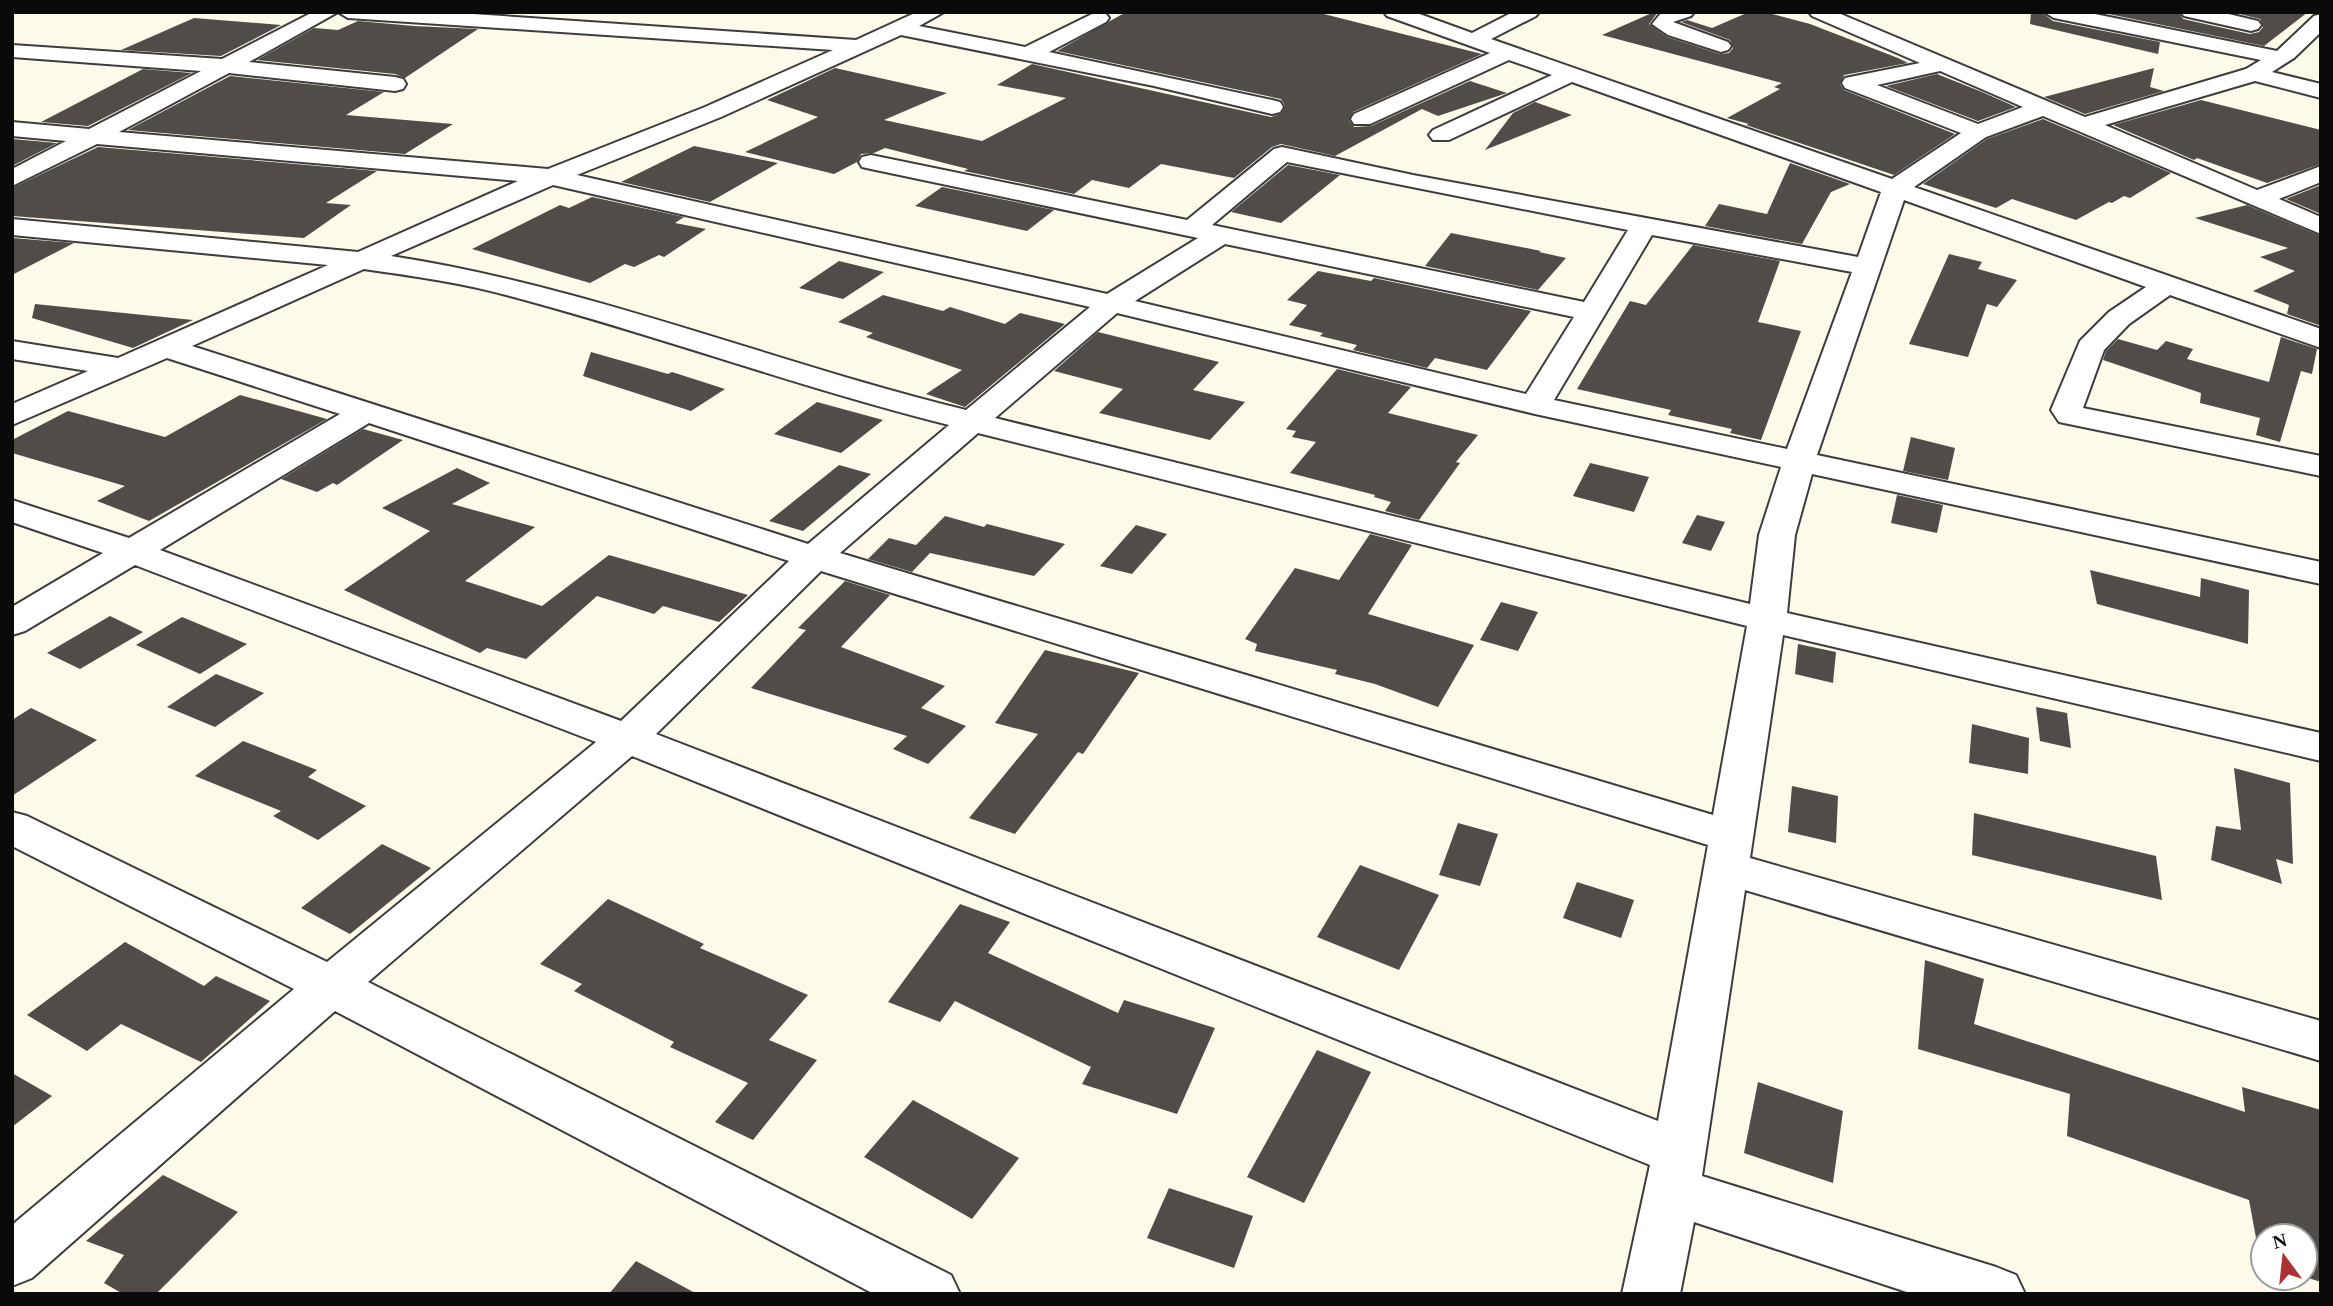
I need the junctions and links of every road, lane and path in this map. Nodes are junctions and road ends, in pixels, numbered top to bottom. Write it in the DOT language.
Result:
graph roads {
  1 [pos="328,12"];
  2 [pos="348,12"];
  3 [pos="934,12"];
  4 [pos="1395,12"];
  5 [pos="1529,12"];
  6 [pos="1684,12"];
  7 [pos="1819,12"];
  8 [pos="2054,12"];
  9 [pos="2191,12"];
  10 [pos="723,17"];
  11 [pos="1098,18"];
  12 [pos="2321,20"];
  13 [pos="898,27"];
  14 [pos="696,35"];
  15 [pos="2304,37"];
  16 [pos="1473,40"];
  17 [pos="858,45"];
  18 [pos="1721,46"];
  19 [pos="12,51"];
  20 [pos="1508,52"];
  21 [pos="1028,54"];
  22 [pos="2284,56"];
  23 [pos="2309,59"];
  24 [pos="1939,65"];
  25 [pos="226,66"];
  26 [pos="1571,74"];
  27 [pos="2254,74"];
  28 [pos="395,84"];
  29 [pos="2321,91"];
  30 [pos="1272,107"];
  31 [pos="2042,108"];
  32 [pos="1362,119"];
  33 [pos="2085,124"];
  34 [pos="12,129"];
  35 [pos="1978,132"];
  36 [pos="95,135"];
  37 [pos="1441,135"];
  38 [pos="871,162"];
  39 [pos="2321,173"];
  40 [pos="551,177"];
  41 [pos="12,179"];
  42 [pos="1895,189"];
  43 [pos="2256,198"];
  44 [pos="12,226"];
  45 [pos="1644,226"];
  46 [pos="2321,226"];
  47 [pos="1205,233"];
  48 [pos="361,260"];
  49 [pos="1867,267"];
  50 [pos="2167,285"];
  51 [pos="1111,304"];
  52 [pos="1592,312"];
  53 [pos="2321,339"];
  54 [pos="164,347"];
  55 [pos="12,350"];
  56 [pos="120,367"];
  57 [pos="1535,405"];
  58 [pos="367,411"];
  59 [pos="12,416"];
  60 [pos="975,420"];
  61 [pos="1799,461"];
  62 [pos="2321,466"];
  63 [pos="12,510"];
  64 [pos="134,552"];
  65 [pos="814,557"];
  66 [pos="2321,573"];
  67 [pos="1767,620"];
  68 [pos="12,623"];
  69 [pos="627,738"];
  70 [pos="2321,747"];
  71 [pos="12,827"];
  72 [pos="1729,852"];
  73 [pos="331,986"];
  74 [pos="2321,1041"];
  75 [pos="1676,1172"];
  76 [pos="12,1259"];
  77 [pos="931,1294"];
  78 [pos="1651,1294"];
  79 [pos="1996,1294"];
  1 -- 25 [label="street"];
  2 -- 14 [label="street"];
  3 -- 13 [label="street"];
  4 -- 16 [label="street"];
  5 -- 16 [label="street"];
  6 -- 18 [label="street"];
  7 -- 24 [label="street"];
  8 -- 22 [label="street"];
  9 -- 15 [label="street"];
  10 -- 14 [label="street"];
  11 -- 21 [label="street"];
  12 -- 15 [label="street"];
  13 -- 17 [label="street"];
  13 -- 21 [label="street"];
  14 -- 17 [label="street"];
  15 -- 22 [label="street"];
  16 -- 20 [label="street"];
  17 -- 40 [label="street"];
  19 -- 25 [label="street"];
  20 -- 26 [label="street"];
  20 -- 32 [label="street"];
  21 -- 30 [label="street"];
  22 -- 23 [label="street"];
  22 -- 27 [label="street"];
  24 -- 31 [label="street"];
  24 -- 35 [label="street"];
  25 -- 28 [label="street"];
  25 -- 36 [label="street"];
  26 -- 37 [label="street"];
  26 -- 42 [label="street"];
  27 -- 29 [label="street"];
  27 -- 33 [label="street"];
  31 -- 33 [label="street"];
  31 -- 35 [label="street"];
  33 -- 43 [label="street"];
  34 -- 36 [label="street"];
  35 -- 42 [label="street"];
  36 -- 40 [label="street"];
  36 -- 41 [label="street"];
  38 -- 47 [label="street"];
  39 -- 43 [label="street"];
  40 -- 48 [label="street"];
  40 -- 51 [label="street"];
  42 -- 49 [label="street"];
  42 -- 50 [label="street"];
  43 -- 46 [label="street"];
  44 -- 48 [label="street"];
  45 -- 47 [label="street"];
  45 -- 49 [label="street"];
  45 -- 52 [label="street"];
  47 -- 51 [label="street"];
  47 -- 52 [label="street"];
  48 -- 54 [label="street"];
  48 -- 60 [label="street"];
  49 -- 61 [label="street"];
  50 -- 53 [label="street"];
  50 -- 62 [label="street"];
  51 -- 57 [label="street"];
  51 -- 60 [label="street"];
  52 -- 57 [label="street"];
  54 -- 56 [label="street"];
  54 -- 58 [label="street"];
  55 -- 56 [label="street"];
  56 -- 59 [label="street"];
  57 -- 61 [label="street"];
  58 -- 64 [label="street"];
  58 -- 65 [label="street"];
  60 -- 65 [label="street"];
  60 -- 67 [label="street"];
  61 -- 66 [label="street"];
  61 -- 67 [label="street"];
  63 -- 64 [label="street"];
  64 -- 68 [label="street"];
  64 -- 69 [label="street"];
  65 -- 69 [label="street"];
  65 -- 72 [label="street"];
  67 -- 70 [label="street"];
  67 -- 72 [label="street"];
  69 -- 73 [label="street"];
  69 -- 75 [label="street"];
  71 -- 73 [label="street"];
  72 -- 74 [label="street"];
  72 -- 75 [label="street"];
  73 -- 76 [label="street"];
  73 -- 77 [label="street"];
  75 -- 78 [label="street"];
  75 -- 79 [label="street"];
}
